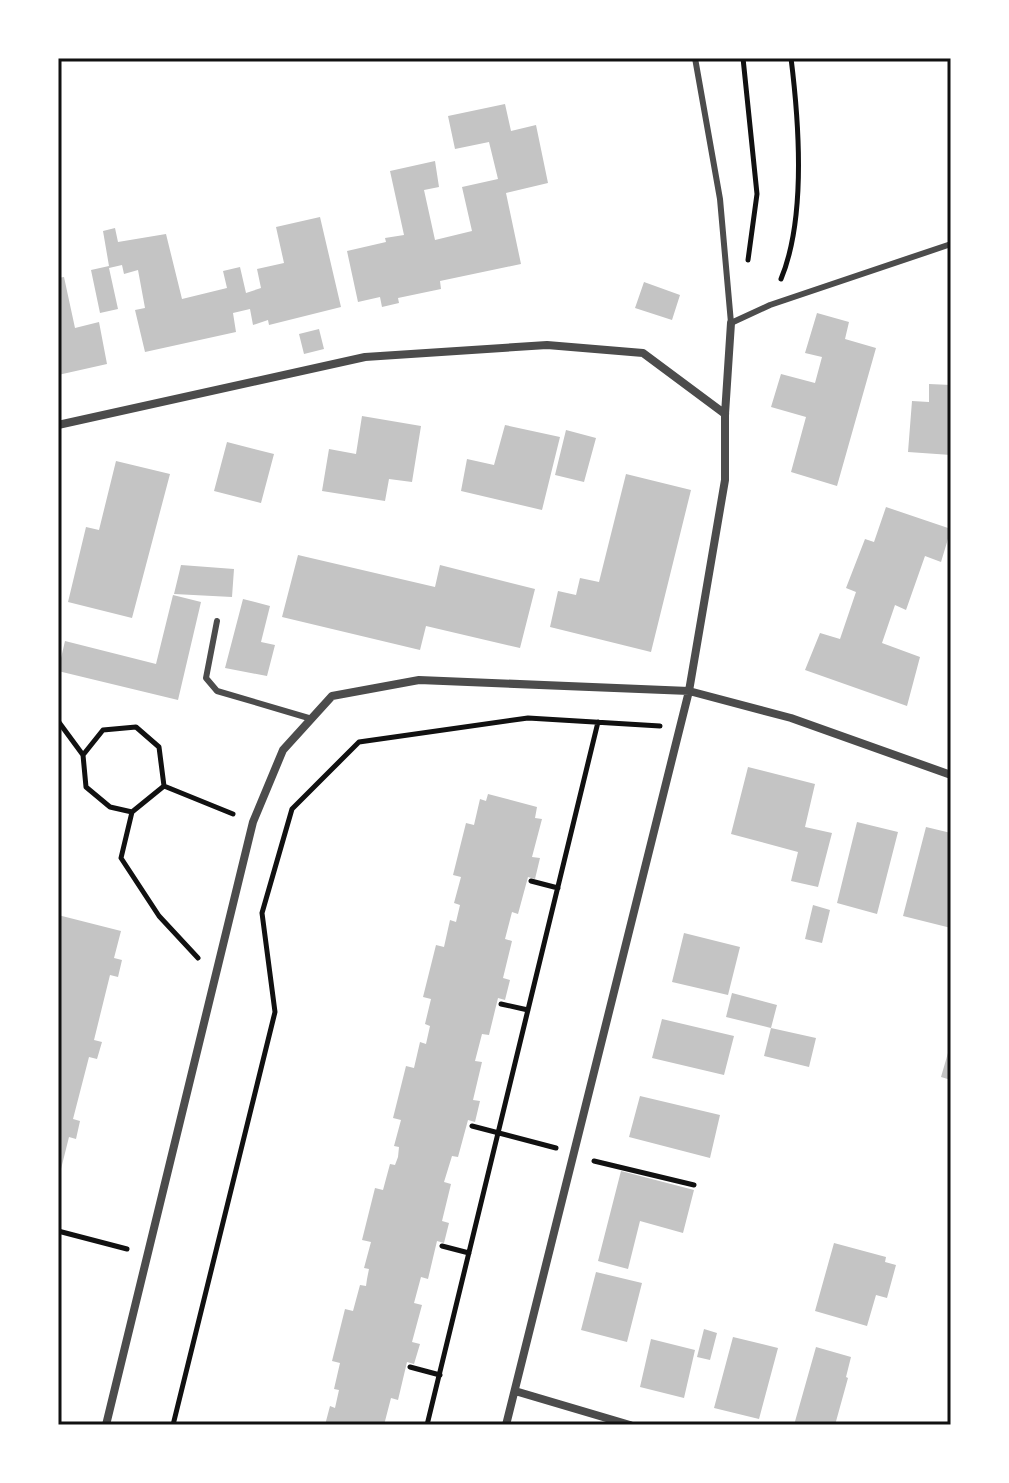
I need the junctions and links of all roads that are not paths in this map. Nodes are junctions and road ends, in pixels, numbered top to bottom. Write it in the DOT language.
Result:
graph roads {
  1 [pos="695,58"];
  2 [pos="951,244"];
  3 [pos="731,323"];
  4 [pos="725,414"];
  5 [pos="58,425"];
  6 [pos="217,621"];
  7 [pos="689,691"];
  8 [pos="312,719"];
  9 [pos="951,775"];
  10 [pos="515,1391"];
  11 [pos="106,1425"];
  12 [pos="506,1425"];
  13 [pos="630,1425"];
  1 -- 3 [label="lane"];
  2 -- 3 [label="lane"];
  3 -- 4 [label="street"];
  4 -- 5 [label="street"];
  4 -- 7 [label="street"];
  6 -- 8 [label="lane"];
  7 -- 8 [label="street"];
  7 -- 9 [label="street"];
  7 -- 10 [label="street"];
  8 -- 11 [label="street"];
  10 -- 12 [label="street"];
  10 -- 13 [label="street"];
}
